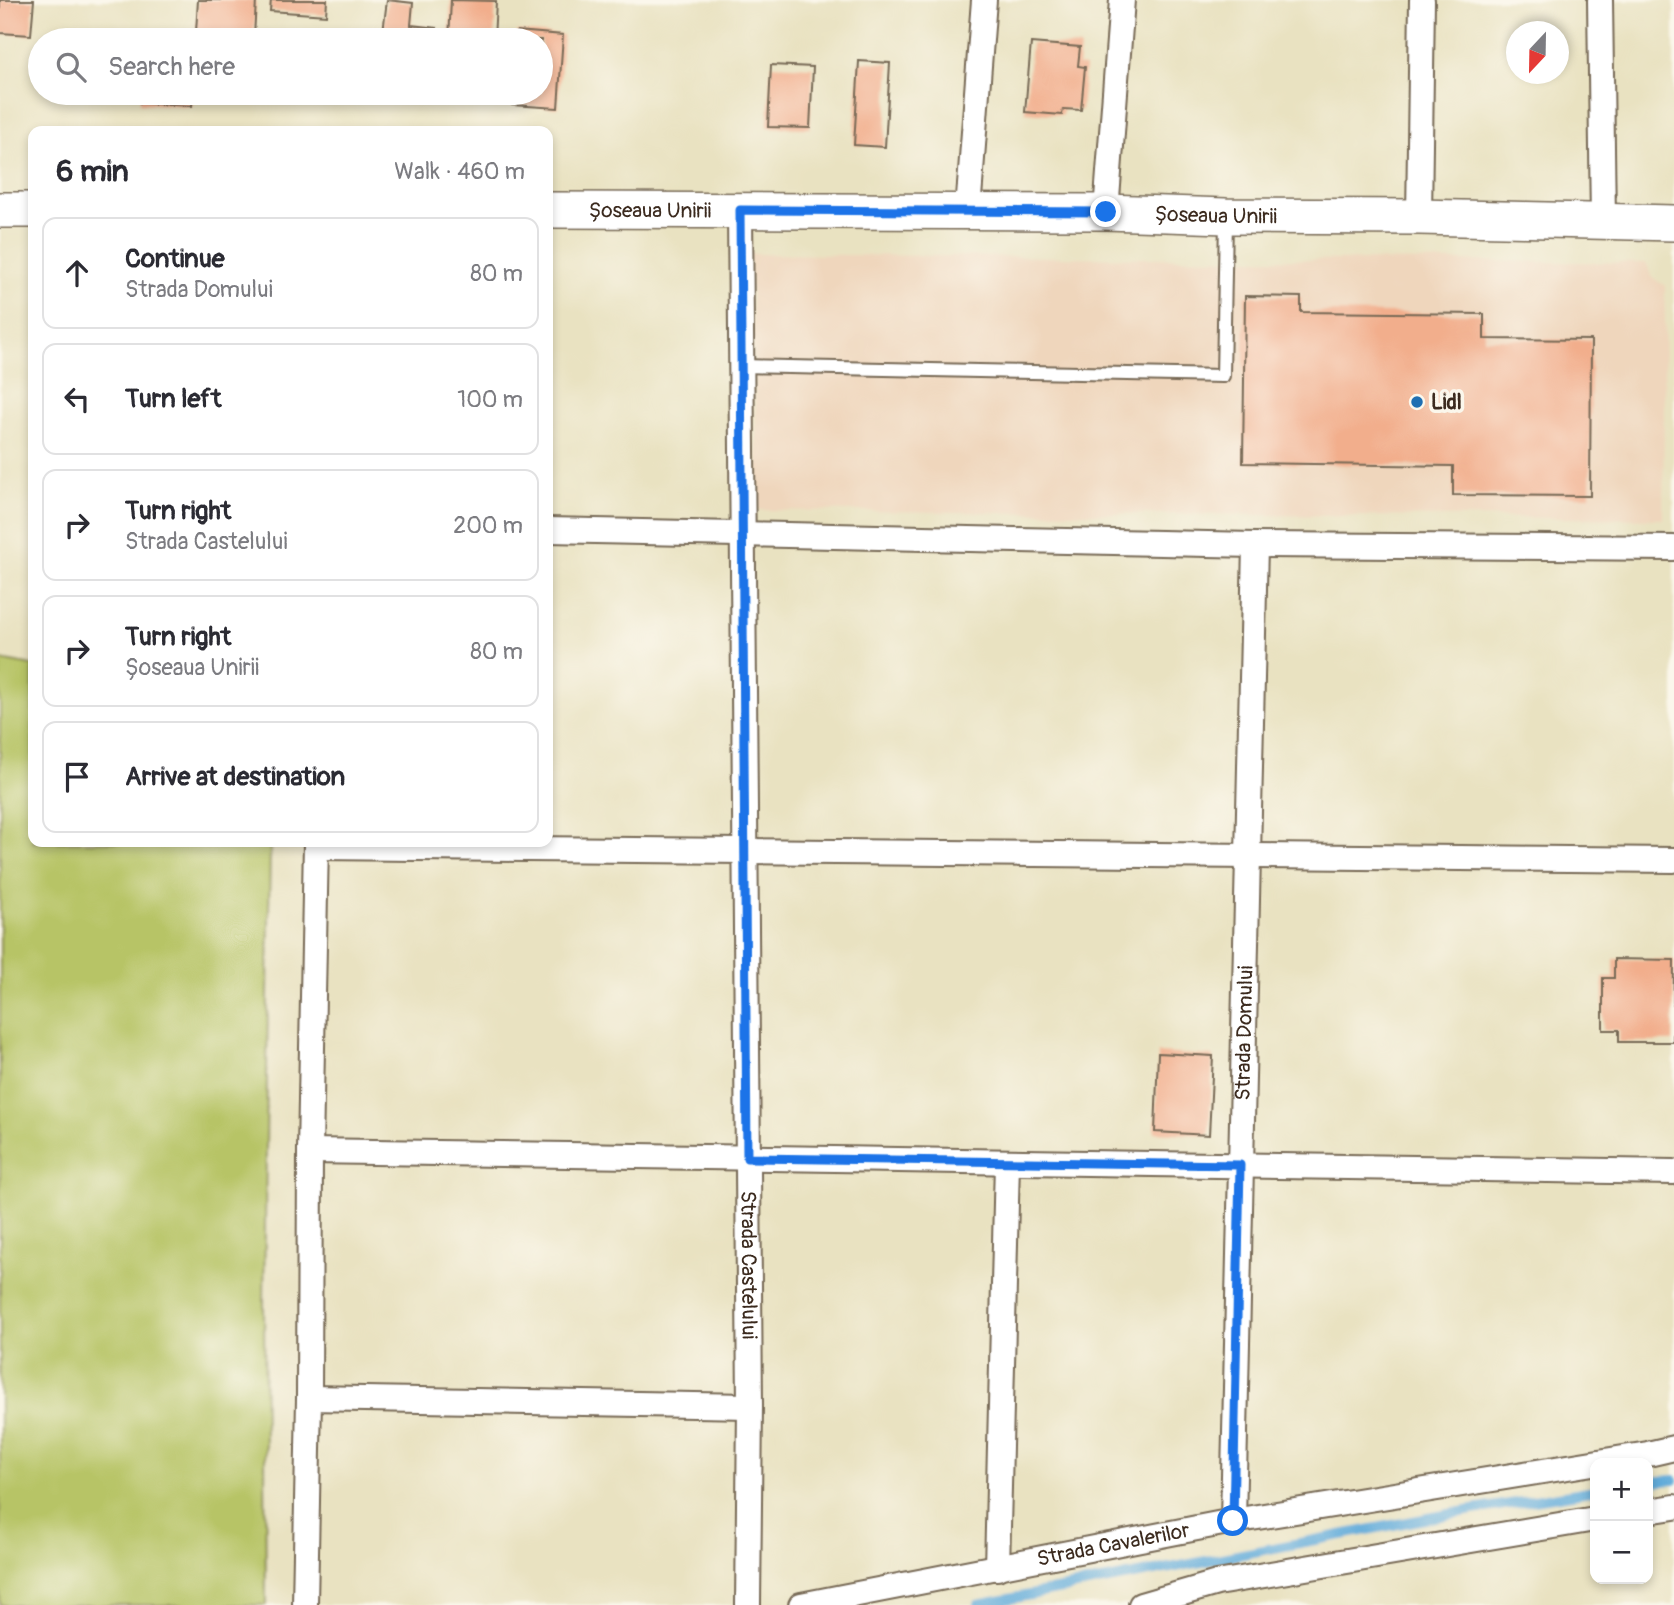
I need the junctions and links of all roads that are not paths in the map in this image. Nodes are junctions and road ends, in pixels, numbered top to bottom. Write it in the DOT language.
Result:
graph roads {
  1 [pos="984,0"];
  2 [pos="1122,0"];
  3 [pos="1422,0"];
  4 [pos="1600,0"];
  5 [pos="0,210"];
  6 [pos="28,210"];
  7 [pos="553,210"];
  8 [pos="740,210"];
  9 [pos="968,211"];
  10 [pos="1106,212"];
  11 [pos="1226,216"];
  12 [pos="1419,217"];
  13 [pos="1603,221"];
  14 [pos="1674,223"];
  15 [pos="741,366"];
  16 [pos="553,530"];
  17 [pos="743,533"];
  18 [pos="1255,545"];
  19 [pos="1674,548"];
  20 [pos="316,847"];
  21 [pos="500,847"];
  22 [pos="745,851"];
  23 [pos="1248,856"];
  24 [pos="1674,860"];
  25 [pos="310,1151"];
  26 [pos="747,1158"];
  27 [pos="1007,1162"];
  28 [pos="1240,1165"];
  29 [pos="1674,1172"];
  30 [pos="309,1398"];
  31 [pos="750,1406"];
  32 [pos="1674,1448"];
  33 [pos="1674,1507"];
  34 [pos="1653,1510"];
  35 [pos="1590,1520"];
  36 [pos="1233,1521"];
  37 [pos="997,1568"];
  38 [pos="305,1605"];
  39 [pos="748,1605"];
  40 [pos="801,1605"];
  41 [pos="1141,1605"];
  1 -- 9 [label="street"];
  2 -- 10 [label="street"];
  3 -- 12 [label="street"];
  4 -- 13 [label="street"];
  5 -- 6 [label="main road"];
  7 -- 8 [label="main road, Șoseaua Unirii"];
  8 -- 9 [label="main road, Șoseaua Unirii"];
  8 -- 15 [label="street, Strada Castelului"];
  9 -- 10 [label="main road, Șoseaua Unirii"];
  10 -- 11 [label="main road, Șoseaua Unirii"];
  11 -- 12 [label="main road, Șoseaua Unirii"];
  11 -- 15 [label="lane"];
  12 -- 13 [label="main road, Șoseaua Unirii"];
  13 -- 14 [label="main road, Șoseaua Unirii"];
  15 -- 17 [label="street, Strada Castelului"];
  16 -- 17 [label="street"];
  17 -- 18 [label="street"];
  17 -- 22 [label="street, Strada Castelului"];
  18 -- 19 [label="street"];
  18 -- 23 [label="street, Strada Domului"];
  20 -- 25 [label="street"];
  21 -- 22 [label="street"];
  22 -- 23 [label="street"];
  22 -- 26 [label="street, Strada Castelului"];
  23 -- 24 [label="street"];
  23 -- 28 [label="street, Strada Domului"];
  25 -- 26 [label="street"];
  25 -- 30 [label="street"];
  26 -- 27 [label="street"];
  26 -- 31 [label="street, Strada Castelului"];
  27 -- 28 [label="street"];
  27 -- 37 [label="street"];
  28 -- 29 [label="street"];
  28 -- 36 [label="street, Strada Domului"];
  30 -- 31 [label="street"];
  30 -- 38 [label="street"];
  31 -- 39 [label="street, Strada Castelului"];
  32 -- 36 [label="street, Strada Cavalerilor"];
  33 -- 34 [label="street"];
  35 -- 41 [label="street"];
  36 -- 37 [label="street, Strada Cavalerilor"];
  37 -- 40 [label="street, Strada Cavalerilor"];
}
